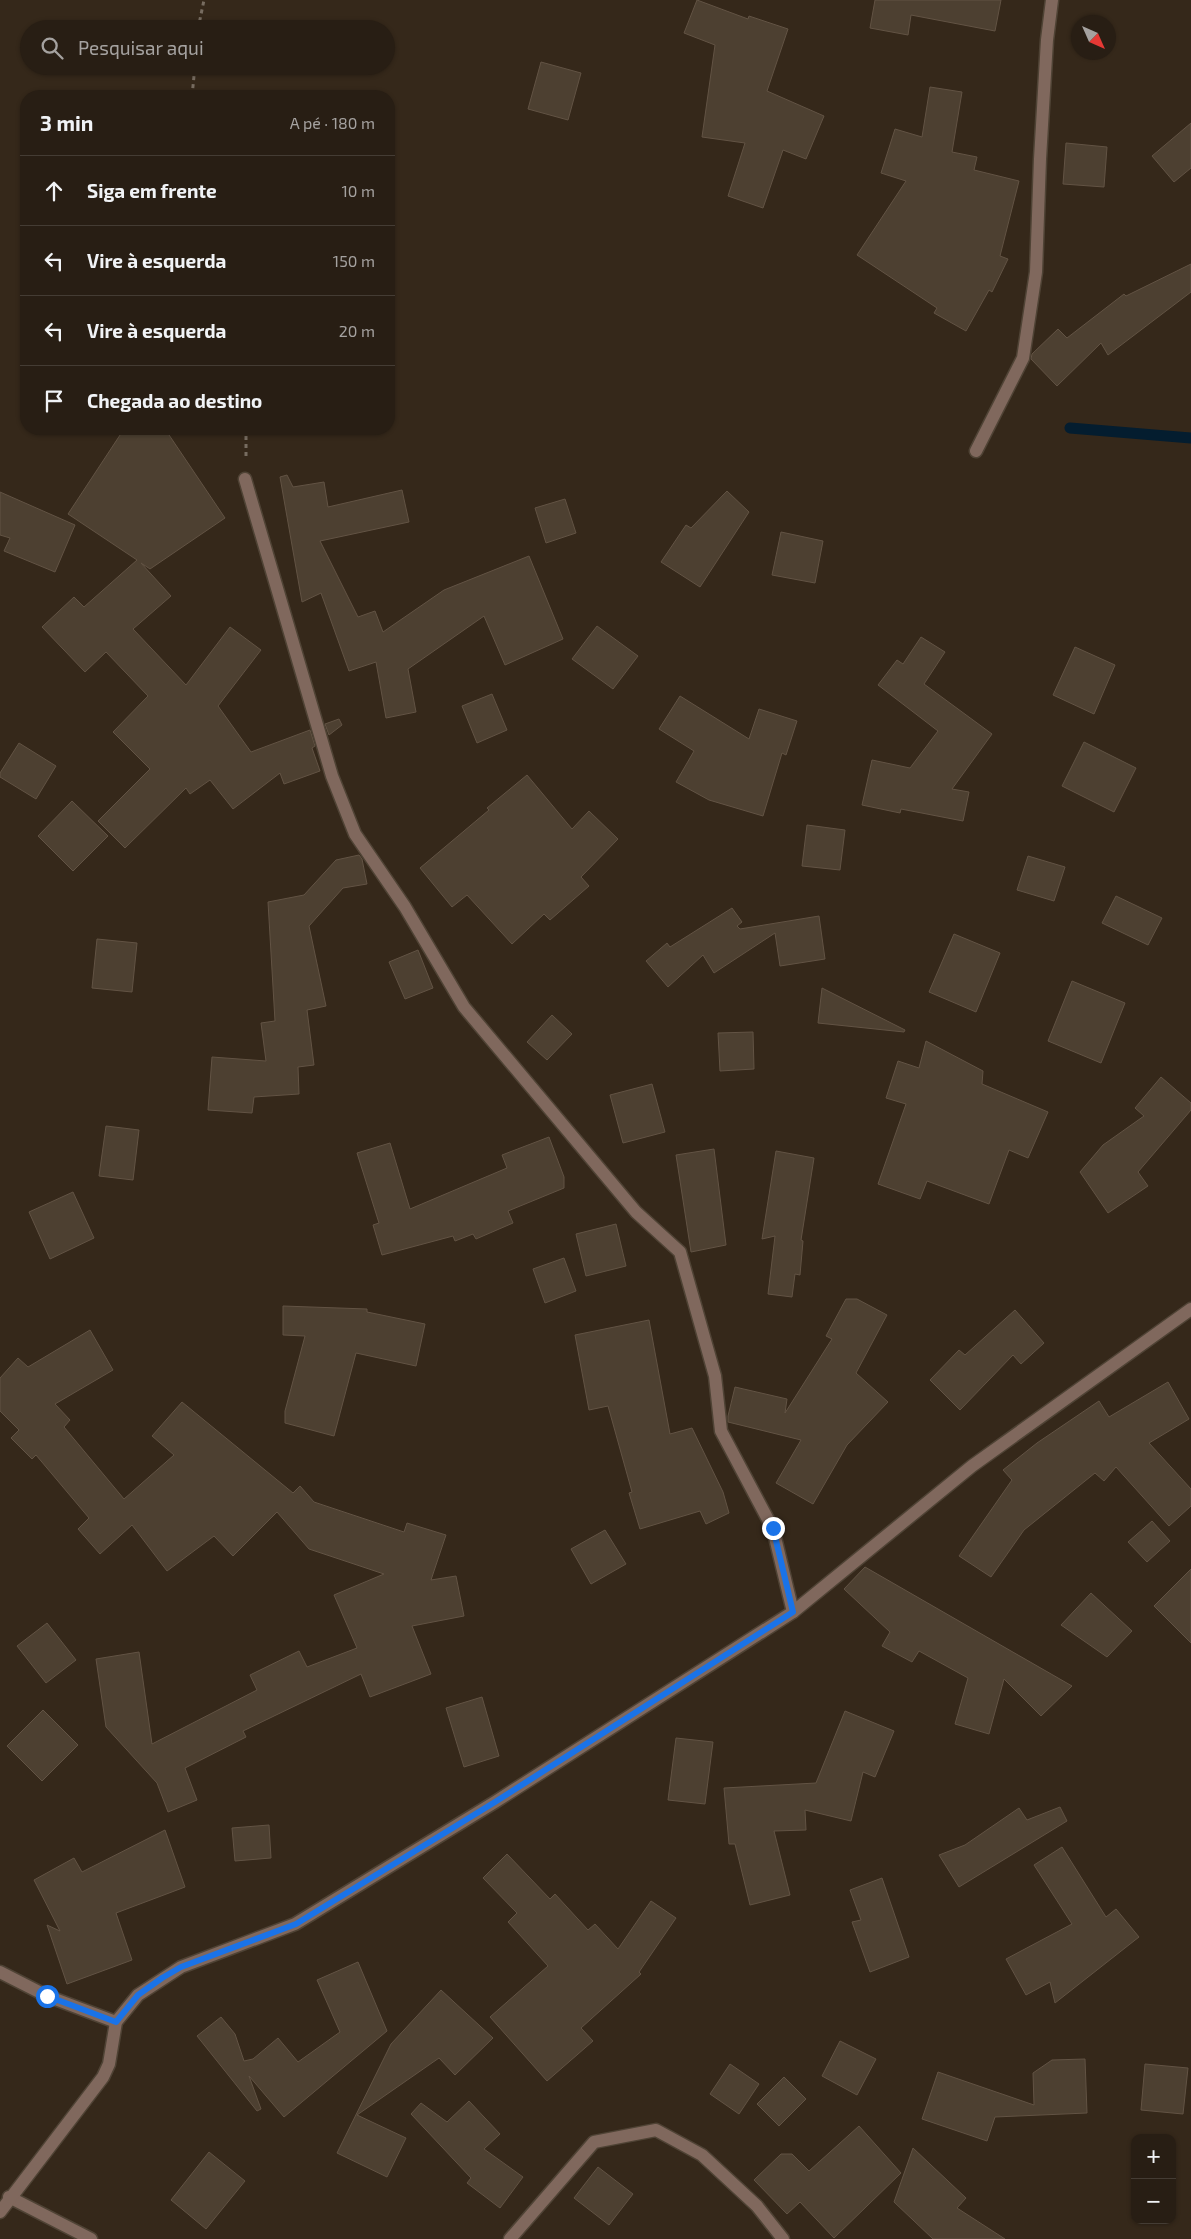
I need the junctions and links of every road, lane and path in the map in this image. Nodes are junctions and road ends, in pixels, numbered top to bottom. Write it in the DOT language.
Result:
graph roads {
  1 [pos="204,0"];
  2 [pos="1052,0"];
  3 [pos="200,20"];
  4 [pos="194,75"];
  5 [pos="193,90"];
  6 [pos="976,451"];
  7 [pos="245,479"];
  8 [pos="1191,1309"];
  9 [pos="793,1612"];
  10 [pos="0,1972"];
  11 [pos="116,2022"];
  12 [pos="9,2198"];
  13 [pos="0,2212"];
  14 [pos="91,2239"];
  15 [pos="510,2239"];
  16 [pos="783,2239"];
  1 -- 3 [label="path"];
  2 -- 6 [label="street"];
  4 -- 5 [label="path"];
  7 -- 9 [label="street"];
  8 -- 9 [label="street"];
  9 -- 11 [label="street"];
  10 -- 11 [label="street"];
  11 -- 12 [label="street"];
  12 -- 13 [label="street"];
  12 -- 14 [label="street"];
  15 -- 16 [label="street"];
}
